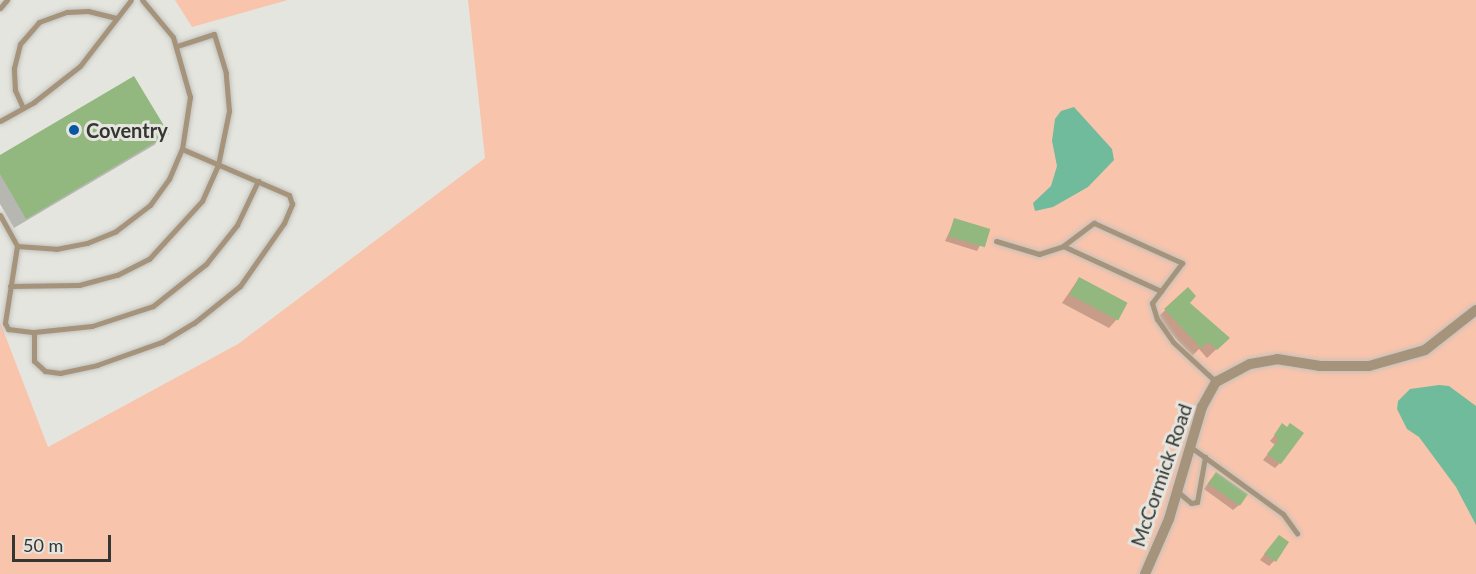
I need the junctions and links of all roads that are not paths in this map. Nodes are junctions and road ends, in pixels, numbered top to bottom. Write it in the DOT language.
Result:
graph roads {
  1 [pos="7,0"];
  2 [pos="131,0"];
  3 [pos="142,0"];
  4 [pos="0,8"];
  5 [pos="116,18"];
  6 [pos="176,46"];
  7 [pos="23,108"];
  8 [pos="0,121"];
  9 [pos="182,149"];
  10 [pos="218,165"];
  11 [pos="258,182"];
  12 [pos="0,215"];
  13 [pos="996,241"];
  14 [pos="17,246"];
  15 [pos="1063,246"];
  16 [pos="10,286"];
  17 [pos="1161,291"];
  18 [pos="1476,310"];
  19 [pos="34,332"];
  20 [pos="1216,382"];
  21 [pos="1192,448"];
  22 [pos="1205,457"];
  23 [pos="1178,492"];
  24 [pos="1297,533"];
  25 [pos="1145,574"];
  1 -- 4 [label="lane"];
  2 -- 5 [label="lane"];
  3 -- 6 [label="lane"];
  5 -- 7 [label="lane"];
  5 -- 7 [label="lane"];
  6 -- 9 [label="lane"];
  6 -- 10 [label="lane"];
  7 -- 8 [label="lane"];
  9 -- 10 [label="lane"];
  9 -- 14 [label="lane"];
  10 -- 11 [label="lane"];
  10 -- 16 [label="lane"];
  11 -- 19 [label="lane"];
  11 -- 19 [label="lane"];
  12 -- 14 [label="lane"];
  13 -- 15 [label="lane"];
  14 -- 16 [label="lane"];
  15 -- 17 [label="lane"];
  15 -- 17 [label="lane"];
  16 -- 19 [label="lane"];
  17 -- 20 [label="lane"];
  18 -- 20 [label="street"];
  20 -- 21 [label="street, McCormick Road"];
  21 -- 22 [label="lane"];
  21 -- 23 [label="street, McCormick Road"];
  22 -- 23 [label="lane"];
  22 -- 24 [label="lane"];
  23 -- 25 [label="street, McCormick Road"];
}
